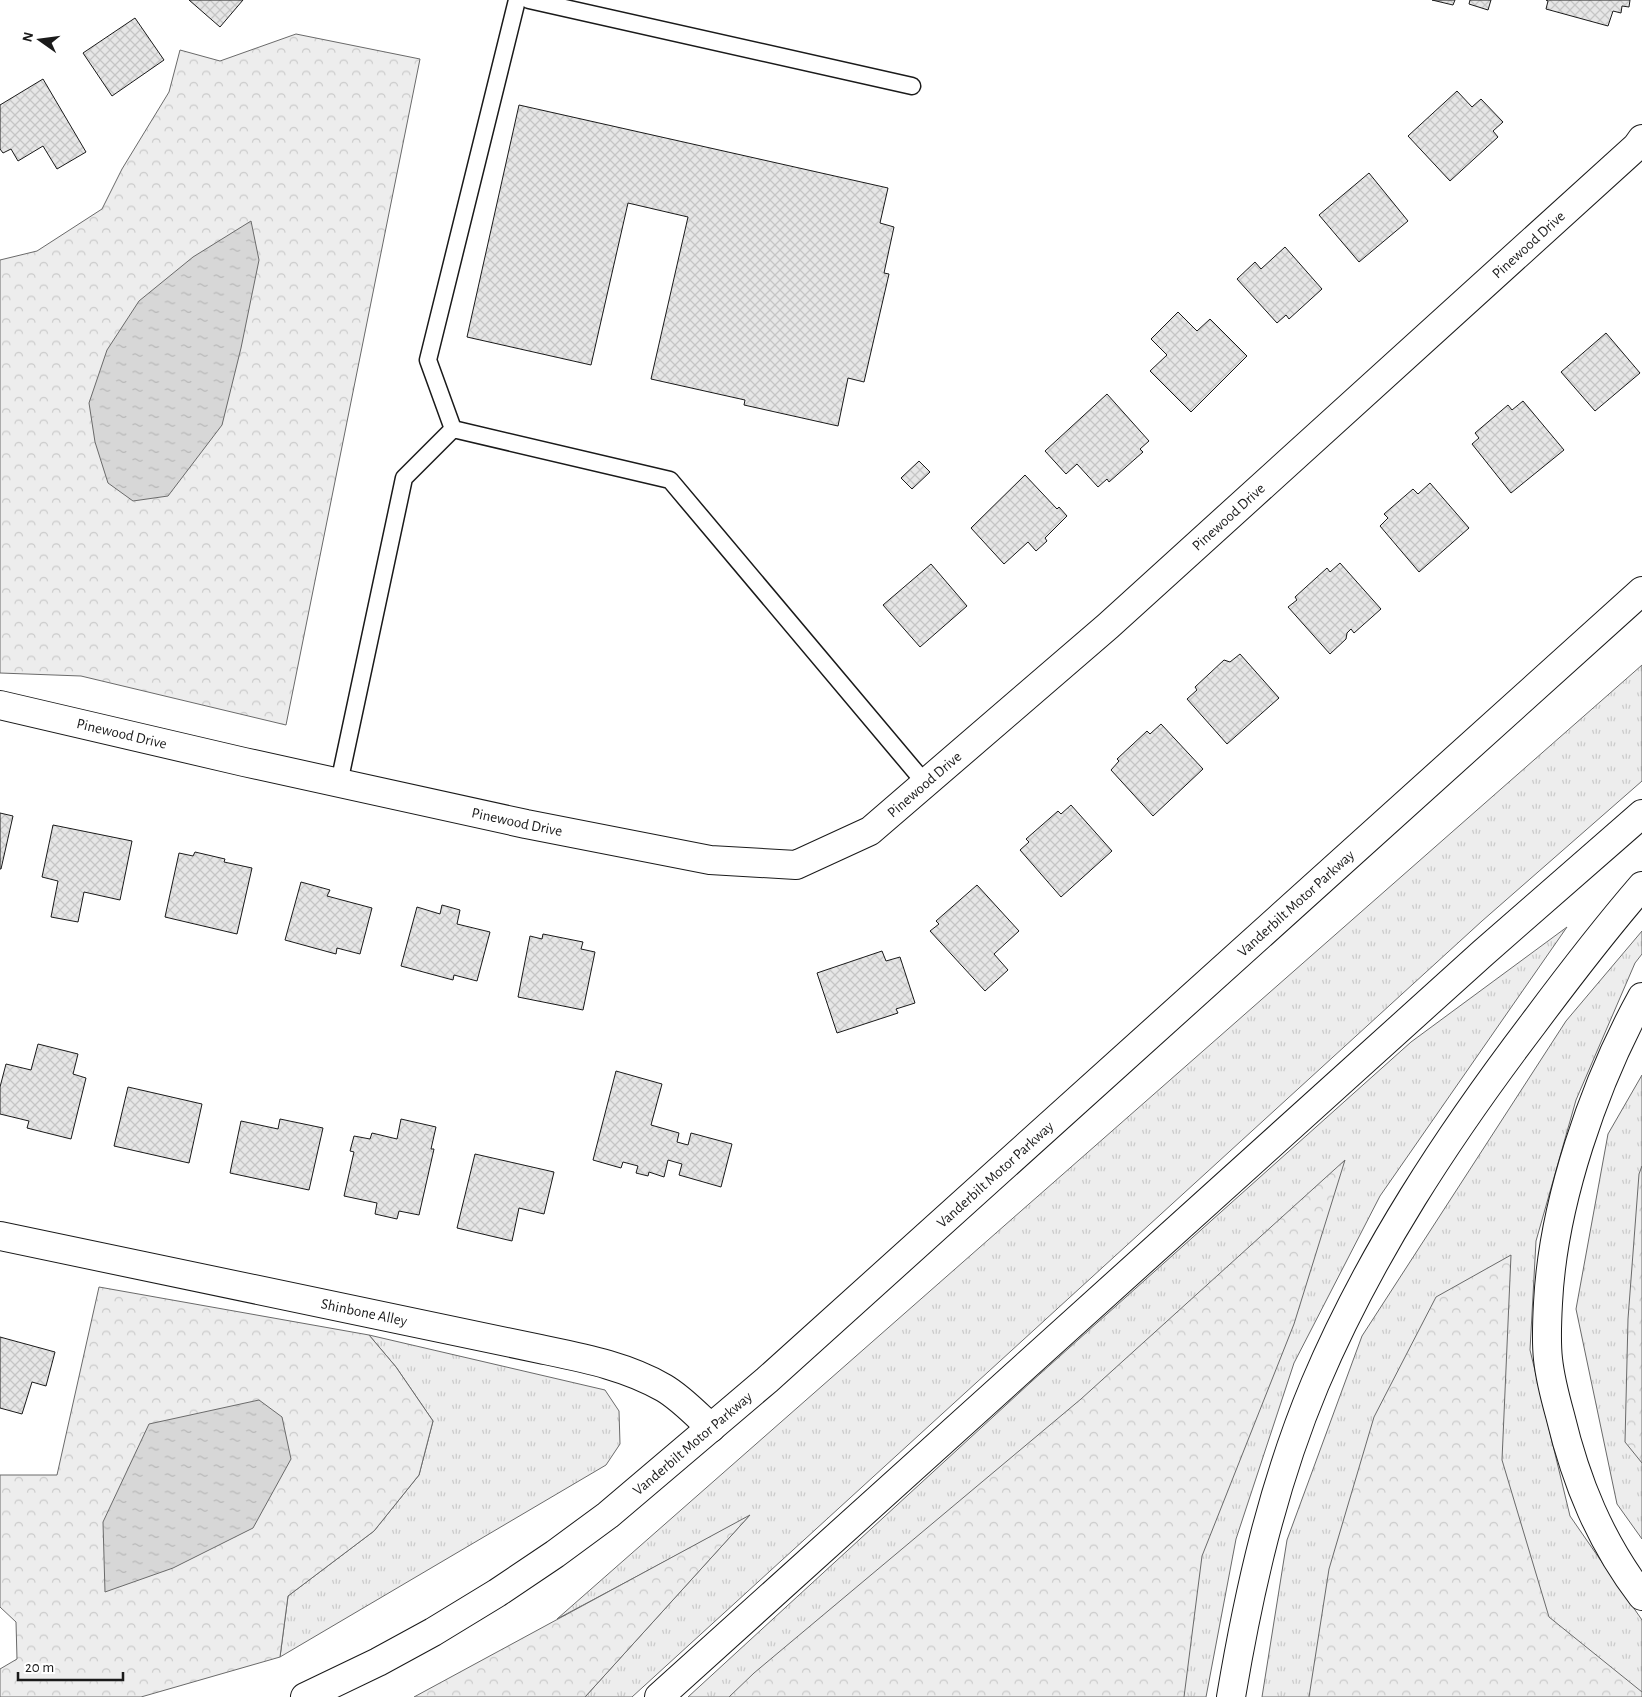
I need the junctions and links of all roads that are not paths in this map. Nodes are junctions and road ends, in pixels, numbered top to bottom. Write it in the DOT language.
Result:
graph roads {
  1 [pos="517,0"];
  2 [pos="530,0"];
  3 [pos="912,86"];
  4 [pos="1642,139"];
  5 [pos="453,429"];
  6 [pos="1642,591"];
  7 [pos="0,705"];
  8 [pos="339,783"];
  9 [pos="925,783"];
  10 [pos="1642,814"];
  11 [pos="1642,886"];
  12 [pos="1642,997"];
  13 [pos="0,1236"];
  14 [pos="711,1428"];
  15 [pos="1642,1596"];
  16 [pos="305,1697"];
  17 [pos="659,1697"];
  18 [pos="1232,1697"];
  1 -- 5 [label="lane"];
  2 -- 3 [label="lane"];
  4 -- 9 [label="main road, Pinewood Drive"];
  5 -- 8 [label="lane"];
  5 -- 9 [label="lane"];
  6 -- 14 [label="main road, Vanderbilt Motor Parkway"];
  7 -- 8 [label="main road, Pinewood Drive"];
  8 -- 9 [label="main road, Pinewood Drive"];
  10 -- 17 [label="main road"];
  11 -- 18 [label="main road"];
  12 -- 15 [label="main road"];
  13 -- 14 [label="main road, Shinbone Alley"];
  14 -- 16 [label="main road, Vanderbilt Motor Parkway"];
}
